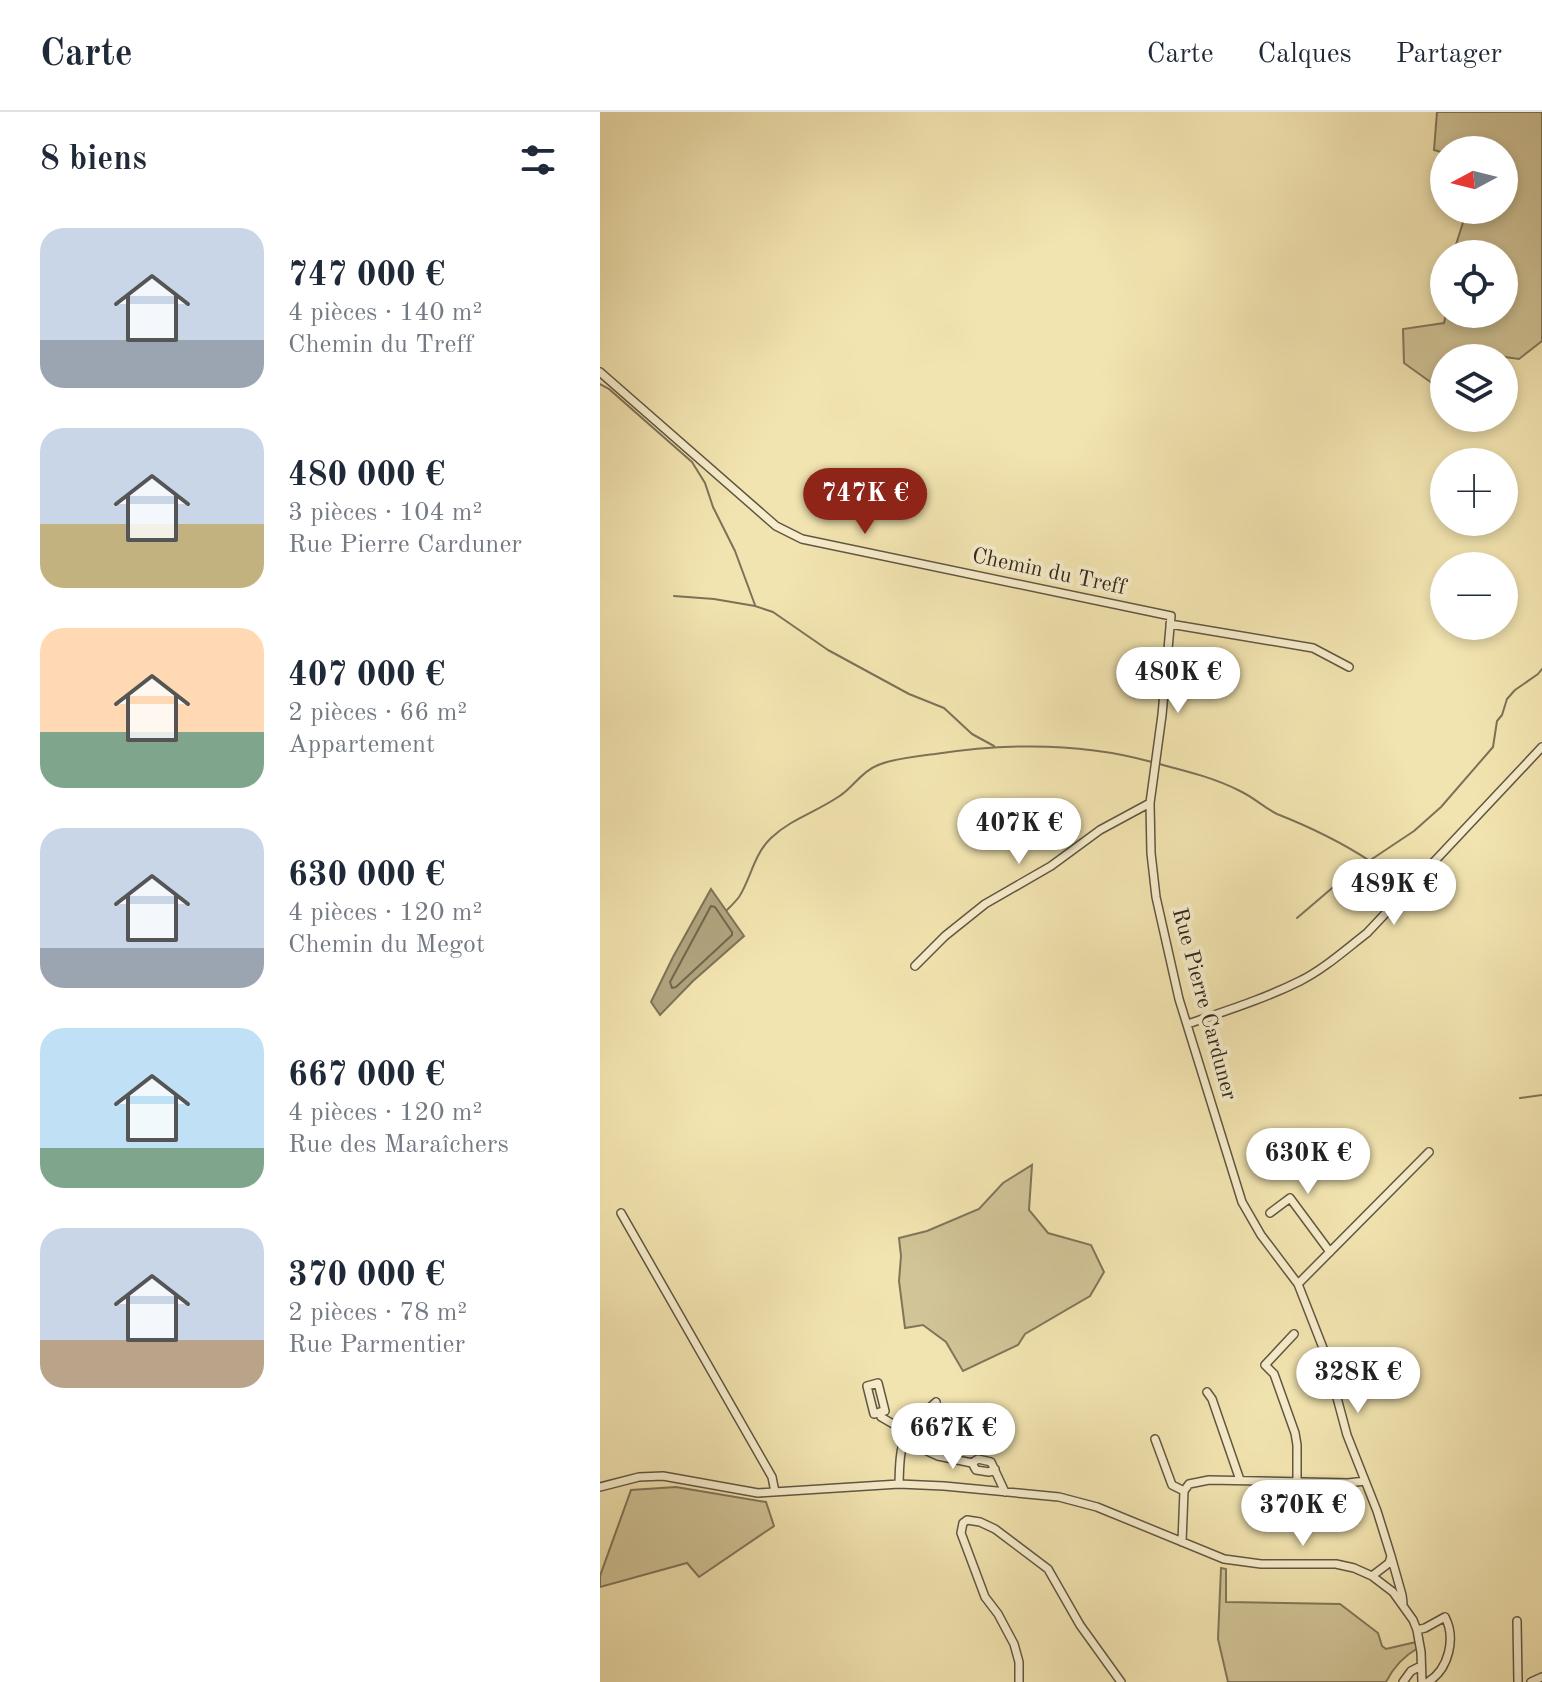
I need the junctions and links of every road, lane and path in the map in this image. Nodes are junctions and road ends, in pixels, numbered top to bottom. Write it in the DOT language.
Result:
graph roads {
  1 [pos="600,372"];
  2 [pos="1170,620"];
  3 [pos="1349,667"];
  4 [pos="1542,747"];
  5 [pos="1150,803"];
  6 [pos="915,966"];
  7 [pos="1188,1024"];
  8 [pos="1429,1152"];
  9 [pos="621,1213"];
  10 [pos="1270,1213"];
  11 [pos="1330,1252"];
  12 [pos="1298,1284"];
  13 [pos="1294,1334"];
  14 [pos="1207,1392"];
  15 [pos="936,1402"];
  16 [pos="880,1412"];
  17 [pos="905,1436"];
  18 [pos="1155,1439"];
  19 [pos="1240,1480"];
  20 [pos="1297,1481"];
  21 [pos="1365,1481"];
  22 [pos="899,1484"];
  23 [pos="600,1487"];
  24 [pos="1184,1491"];
  25 [pos="775,1492"];
  26 [pos="1005,1492"];
  27 [pos="1182,1542"];
  28 [pos="1391,1556"];
  29 [pos="1372,1576"];
  30 [pos="1403,1603"];
  31 [pos="1517,1621"];
  32 [pos="1417,1630"];
  33 [pos="1421,1666"];
  34 [pos="1542,1677"];
  35 [pos="1019,1682"];
  36 [pos="1121,1682"];
  37 [pos="1403,1682"];
  38 [pos="1422,1682"];
  39 [pos="1428,1682"];
  40 [pos="1518,1682"];
  41 [pos="1531,1682"];
  1 -- 2 [label="street, Chemin du Treff"];
  2 -- 3 [label="street, Chemin du Treff"];
  2 -- 5 [label="street, Rue Pierre Carduner"];
  4 -- 7 [label="street"];
  5 -- 6 [label="street"];
  5 -- 7 [label="street, Rue Pierre Carduner"];
  7 -- 12 [label="street, Rue Pierre Carduner"];
  8 -- 11 [label="street"];
  9 -- 25 [label="street"];
  10 -- 11 [label="street"];
  11 -- 12 [label="street"];
  12 -- 21 [label="street, Rue Pierre Carduner"];
  13 -- 20 [label="street"];
  14 -- 19 [label="street"];
  15 -- 17 [label="street"];
  16 -- 17 [label="street"];
  17 -- 22 [label="street"];
  17 -- 26 [label="street"];
  18 -- 24 [label="street"];
  19 -- 20 [label="street"];
  19 -- 24 [label="street"];
  20 -- 21 [label="street"];
  21 -- 28 [label="street, Rue Pierre Carduner"];
  22 -- 25 [label="street"];
  22 -- 26 [label="street"];
  23 -- 25 [label="street"];
  24 -- 27 [label="street"];
  26 -- 27 [label="street"];
  27 -- 29 [label="street"];
  28 -- 29 [label="street"];
  28 -- 30 [label="street, Rue Pierre Carduner"];
  29 -- 30 [label="street"];
  30 -- 32 [label="street"];
  31 -- 40 [label="street"];
  32 -- 33 [label="street"];
  32 -- 39 [label="street"];
  33 -- 37 [label="street"];
  33 -- 38 [label="street"];
  34 -- 41 [label="street"];
  35 -- 36 [label="street"];
}
